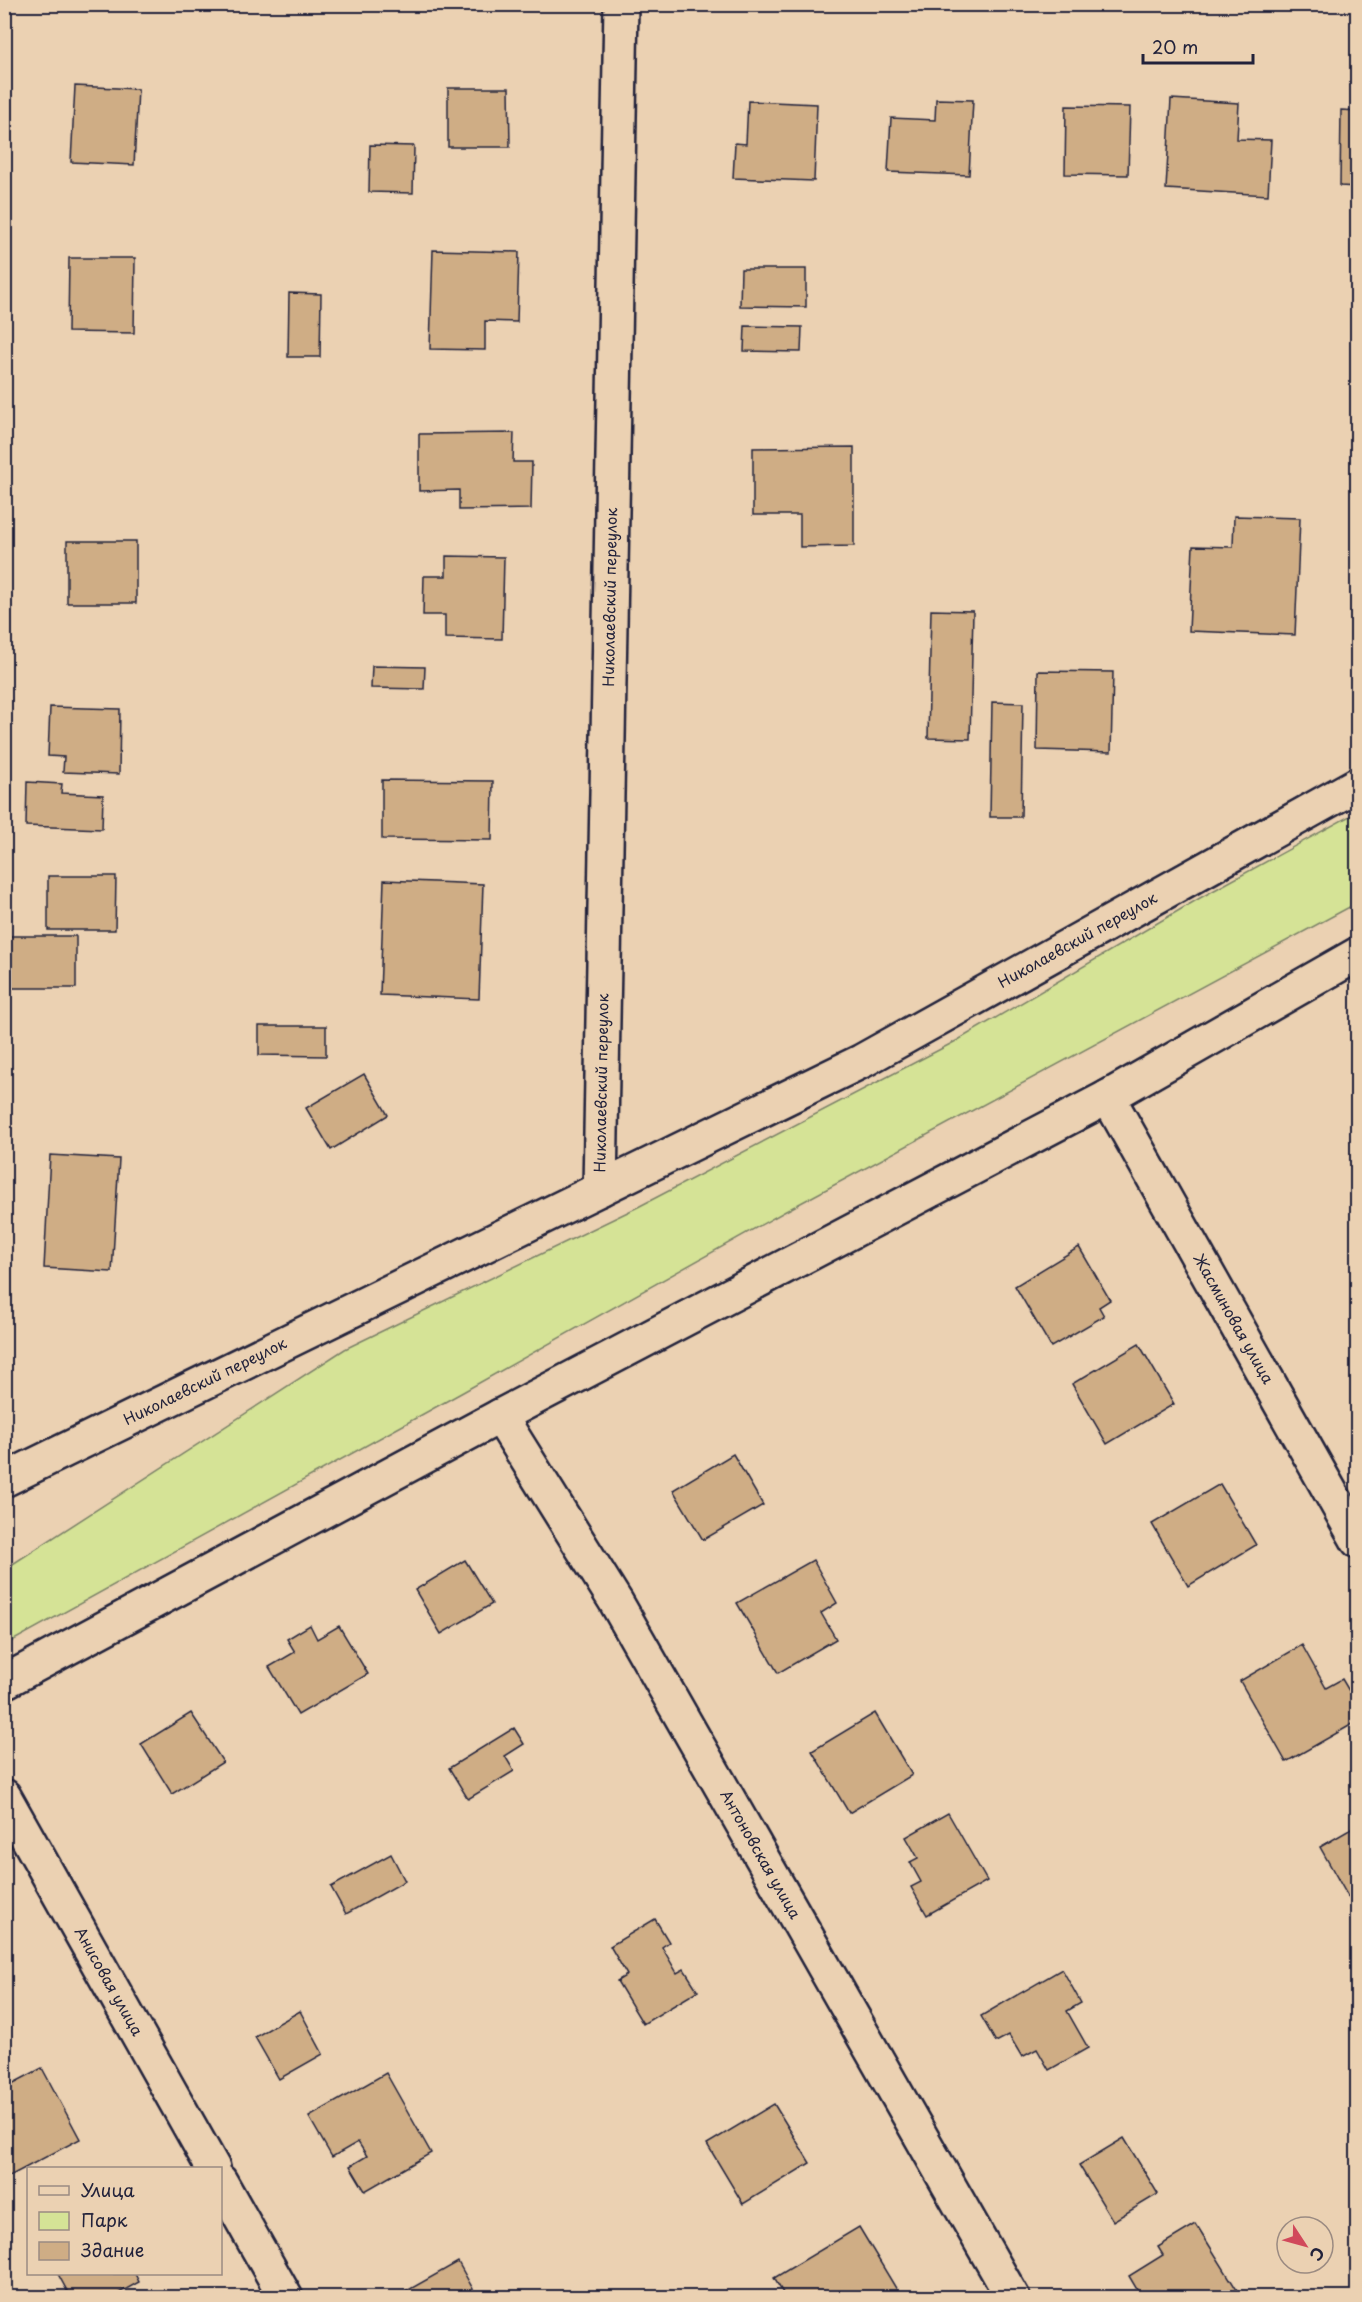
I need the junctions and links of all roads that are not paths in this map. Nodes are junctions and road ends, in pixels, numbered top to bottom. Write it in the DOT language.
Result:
graph roads {
  1 [pos="621,4"];
  2 [pos="1358,784"];
  3 [pos="1358,954"];
  4 [pos="1108,1097"];
  5 [pos="600,1189"];
  6 [pos="500,1416"];
  7 [pos="4,1480"];
  8 [pos="1358,1541"];
  9 [pos="4,1682"];
  10 [pos="4,1796"];
  11 [pos="212,2167"];
  12 [pos="222,2185"];
  13 [pos="285,2298"];
  14 [pos="1013,2298"];
  1 -- 5 [label="street, Николаевский переулок"];
  2 -- 5 [label="street, Николаевский переулок"];
  3 -- 4 [label="street"];
  4 -- 6 [label="street"];
  4 -- 8 [label="street, Жасминовая улица"];
  5 -- 7 [label="street, Николаевский переулок"];
  6 -- 9 [label="street"];
  6 -- 14 [label="street, Антоновская улица"];
  10 -- 11 [label="street, Анисовая улица"];
  12 -- 13 [label="street"];
}
